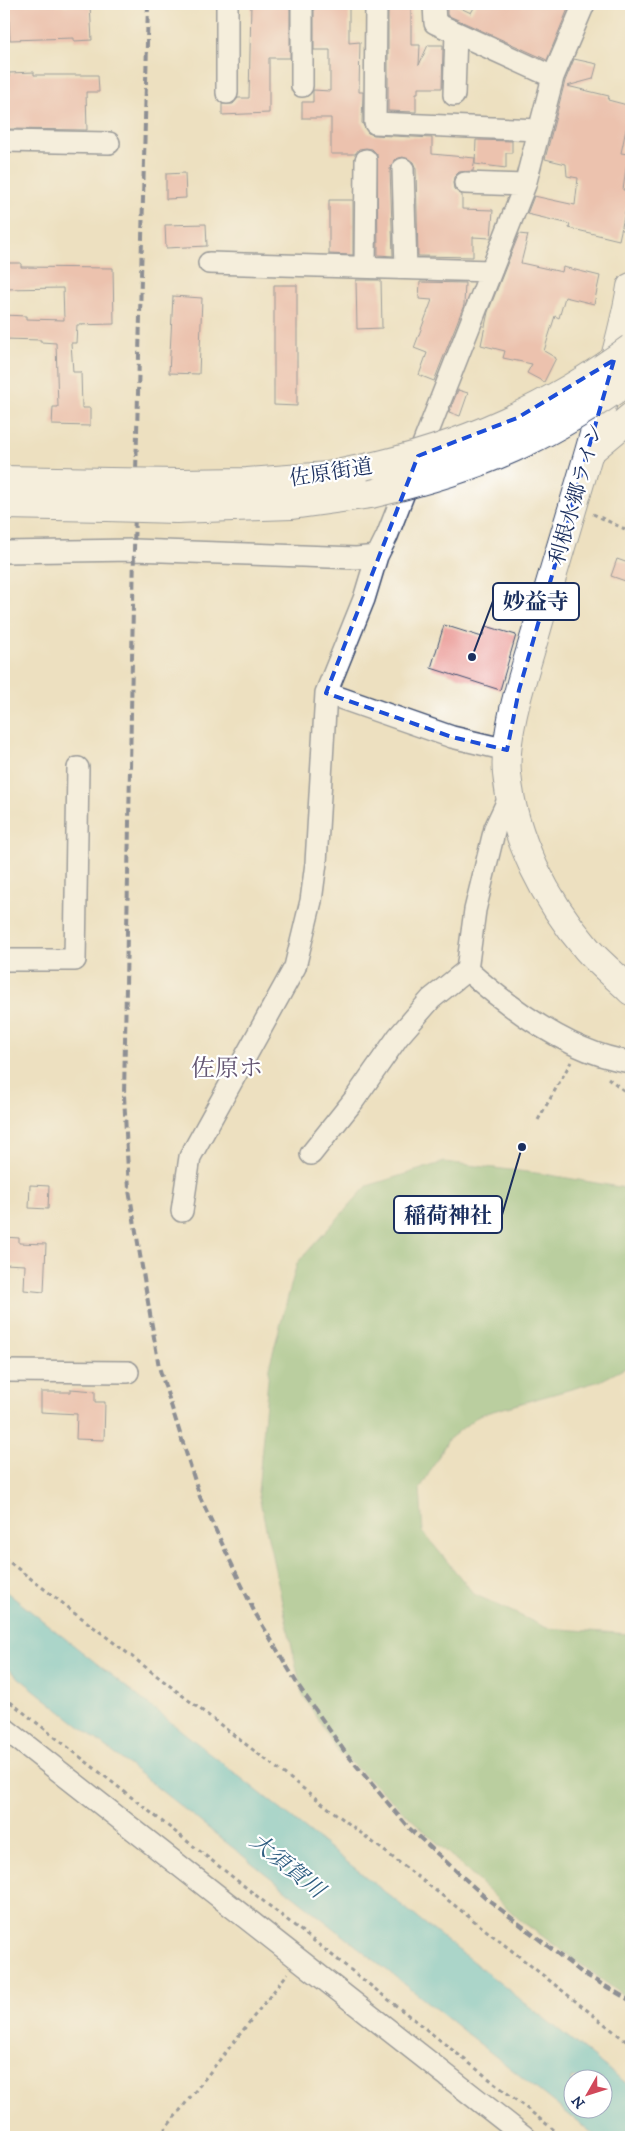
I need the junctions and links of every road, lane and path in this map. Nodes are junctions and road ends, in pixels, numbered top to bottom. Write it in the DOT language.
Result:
graph roads {
  1 [pos="227,4"];
  2 [pos="302,4"];
  3 [pos="376,4"];
  4 [pos="434,4"];
  5 [pos="584,4"];
  6 [pos="456,33"];
  7 [pos="554,77"];
  8 [pos="302,86"];
  9 [pos="227,93"];
  10 [pos="454,95"];
  11 [pos="539,130"];
  12 [pos="4,141"];
  13 [pos="108,143"];
  14 [pos="366,160"];
  15 [pos="403,169"];
  16 [pos="465,183"];
  17 [pos="525,185"];
  18 [pos="209,263"];
  19 [pos="365,268"];
  20 [pos="406,268"];
  21 [pos="491,271"];
  22 [pos="630,297"];
  23 [pos="631,348"];
  24 [pos="631,379"];
  25 [pos="631,417"];
  26 [pos="589,452"];
  27 [pos="6,492"];
  28 [pos="178,496"];
  29 [pos="573,504"];
  30 [pos="631,532"];
  31 [pos="4,552"];
  32 [pos="377,556"];
  33 [pos="326,693"];
  34 [pos="507,750"];
  35 [pos="78,768"];
  36 [pos="510,796"];
  37 [pos="4,960"];
  38 [pos="468,970"];
  39 [pos="631,991"];
  40 [pos="579,1048"];
  41 [pos="631,1062"];
  42 [pos="538,1120"];
  43 [pos="312,1154"];
  44 [pos="182,1211"];
  45 [pos="4,1371"];
  46 [pos="128,1372"];
  47 [pos="4,1558"];
  48 [pos="4,1697"];
  49 [pos="4,1728"];
  50 [pos="300,1959"];
  51 [pos="631,2045"];
  52 [pos="159,2137"];
  53 [pos="525,2137"];
  54 [pos="563,2137"];
  1 -- 9 [label="street"];
  2 -- 8 [label="street"];
  3 -- 11 [label="street"];
  4 -- 6 [label="street"];
  5 -- 7 [label="street"];
  6 -- 7 [label="street"];
  6 -- 10 [label="street"];
  7 -- 11 [label="street"];
  11 -- 17 [label="street"];
  12 -- 13 [label="street"];
  14 -- 19 [label="street"];
  15 -- 20 [label="street"];
  16 -- 17 [label="street"];
  17 -- 21 [label="street"];
  18 -- 19 [label="street"];
  19 -- 20 [label="street"];
  20 -- 21 [label="street"];
  21 -- 32 [label="street"];
  22 -- 26 [label="highway, 利根水郷ライン"];
  23 -- 28 [label="highway, 佐原街道, bridge"];
  24 -- 28 [label="highway, 佐原街道, bridge"];
  25 -- 26 [label="highway"];
  26 -- 29 [label="highway, 利根水郷ライン"];
  27 -- 28 [label="highway, 佐原街道, bridge"];
  29 -- 30 [label="path"];
  29 -- 34 [label="highway, 利根水郷ライン"];
  31 -- 32 [label="street"];
  32 -- 33 [label="street"];
  33 -- 34 [label="street"];
  33 -- 44 [label="street"];
  34 -- 36 [label="highway, 利根水郷ライン"];
  35 -- 37 [label="street"];
  36 -- 38 [label="street"];
  36 -- 39 [label="highway, 利根水郷ライン"];
  38 -- 40 [label="street"];
  38 -- 43 [label="street"];
  40 -- 41 [label="street"];
  40 -- 42 [label="path"];
  45 -- 46 [label="street"];
  47 -- 51 [label="path"];
  48 -- 54 [label="path"];
  49 -- 50 [label="street"];
  50 -- 52 [label="path"];
  50 -- 53 [label="street"];
}
